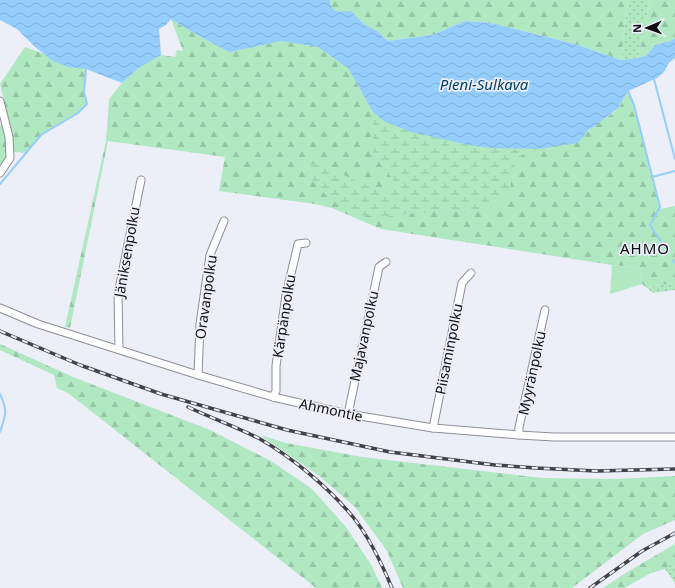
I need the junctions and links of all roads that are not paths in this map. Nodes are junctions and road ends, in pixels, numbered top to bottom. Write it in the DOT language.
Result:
graph roads {
  1 [pos="0,101"];
  2 [pos="0,173"];
  3 [pos="141,180"];
  4 [pos="224,221"];
  5 [pos="306,243"];
  6 [pos="386,262"];
  7 [pos="471,273"];
  8 [pos="0,308"];
  9 [pos="545,310"];
  10 [pos="119,349"];
  11 [pos="198,375"];
  12 [pos="273,397"];
  13 [pos="348,414"];
  14 [pos="432,428"];
  15 [pos="519,435"];
  16 [pos="675,437"];
  1 -- 2 [label="street"];
  3 -- 10 [label="street, Jäniksenpolku"];
  4 -- 11 [label="street, Oravanpolku"];
  5 -- 12 [label="street, Kärpänpolku"];
  6 -- 13 [label="street, Majavanpolku"];
  7 -- 14 [label="street, Piisaminpolku"];
  8 -- 10 [label="street, Ahmontie"];
  9 -- 15 [label="street, Myyränpolku"];
  10 -- 11 [label="street, Ahmontie"];
  11 -- 12 [label="street, Ahmontie"];
  12 -- 13 [label="street, Ahmontie"];
  13 -- 14 [label="street, Ahmontie"];
  14 -- 15 [label="street, Ahmontie"];
  15 -- 16 [label="street, Ahmontie"];
}
